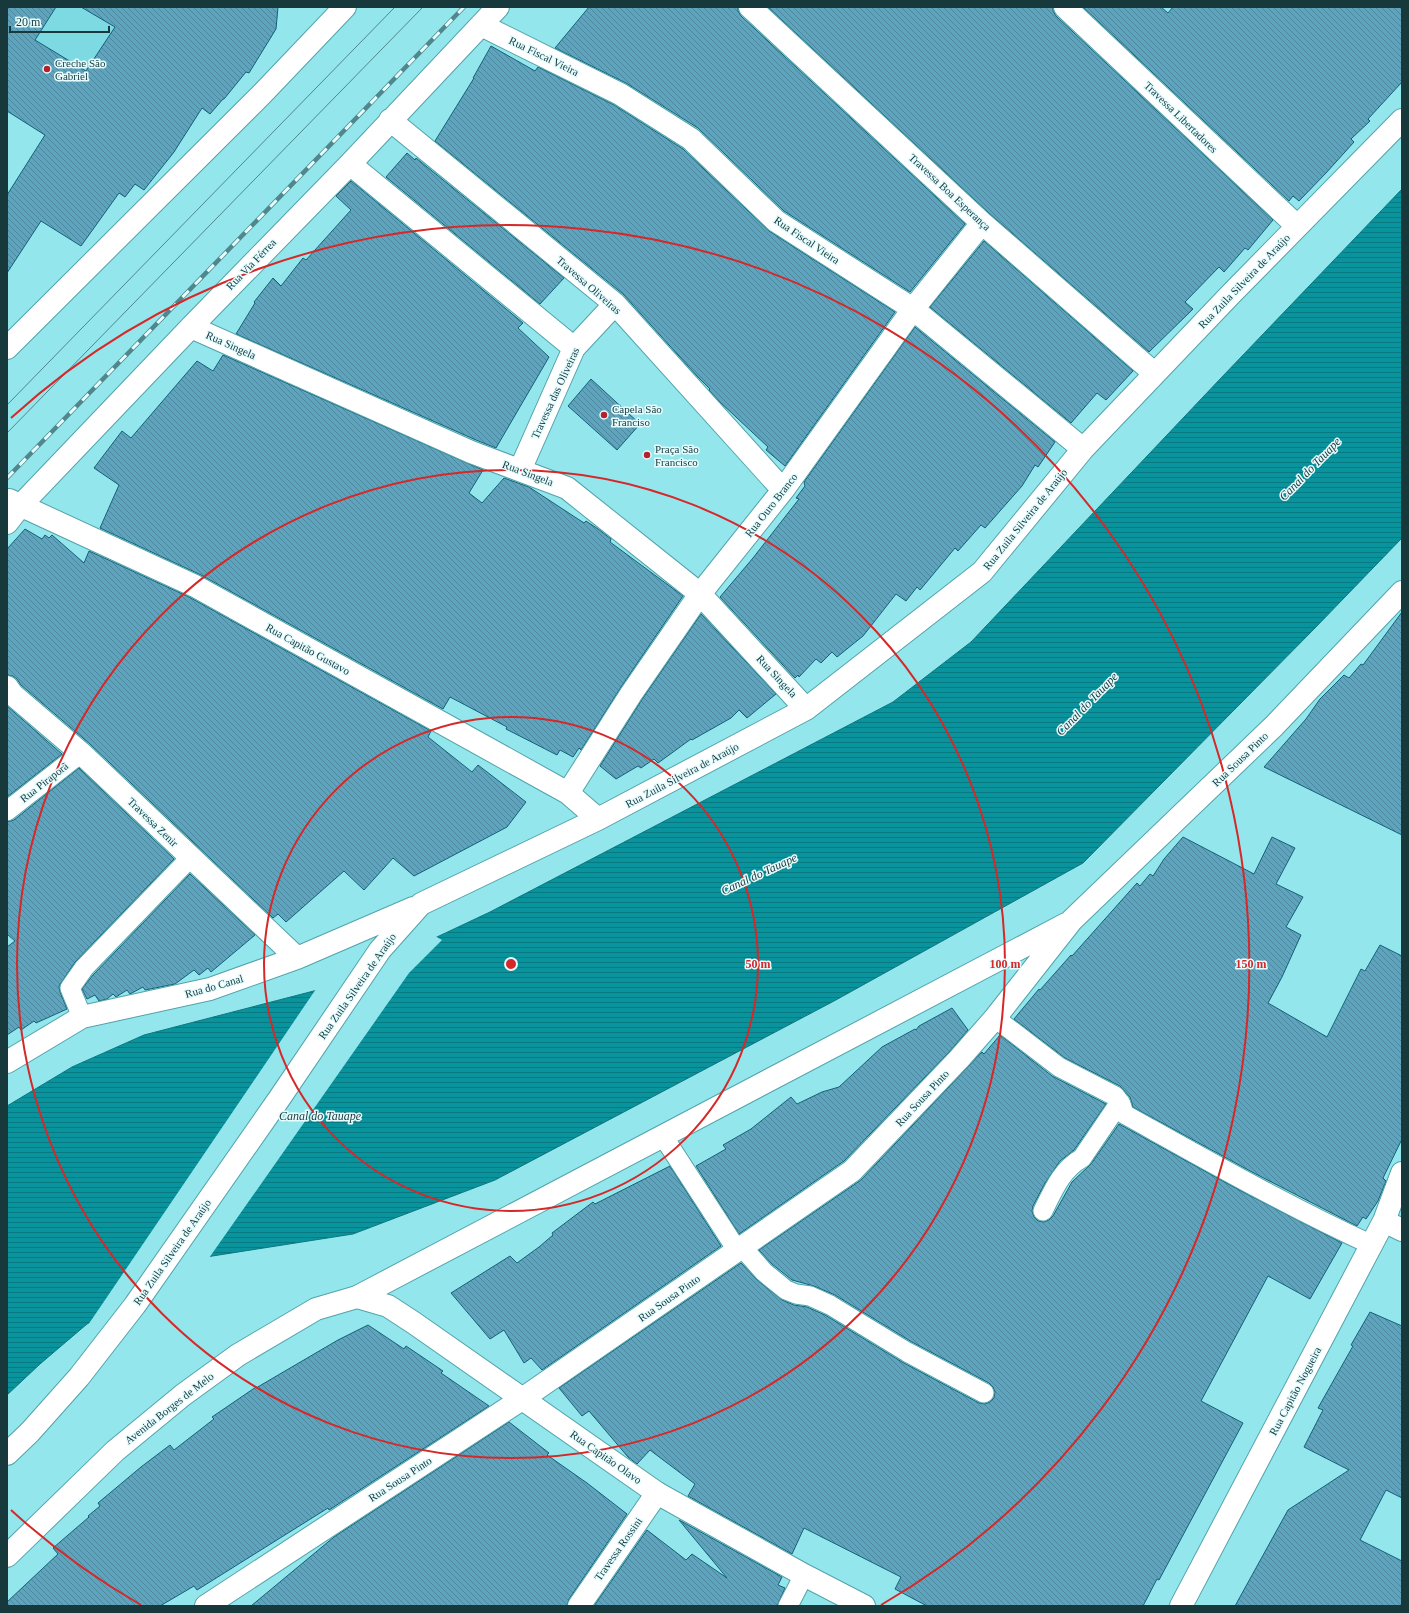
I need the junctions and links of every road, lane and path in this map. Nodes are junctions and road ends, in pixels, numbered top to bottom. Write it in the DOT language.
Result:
graph roads {
  1 [pos="345,7"];
  2 [pos="498,7"];
  3 [pos="750,7"];
  4 [pos="1065,7"];
  5 [pos="480,25"];
  6 [pos="390,120"];
  7 [pos="1402,120"];
  8 [pos="350,164"];
  9 [pos="982,223"];
  10 [pos="1297,226"];
  11 [pos="615,304"];
  12 [pos="913,309"];
  13 [pos="191,326"];
  14 [pos="7,348"];
  15 [pos="574,348"];
  16 [pos="1154,373"];
  17 [pos="1083,449"];
  18 [pos="520,470"];
  19 [pos="783,490"];
  20 [pos="14,502"];
  21 [pos="7,523"];
  22 [pos="1402,592"];
  23 [pos="700,594"];
  24 [pos="7,687"];
  25 [pos="806,709"];
  26 [pos="81,753"];
  27 [pos="568,793"];
  28 [pos="7,811"];
  29 [pos="598,819"];
  30 [pos="191,858"];
  31 [pos="421,904"];
  32 [pos="1072,920"];
  33 [pos="297,958"];
  34 [pos="82,1017"];
  35 [pos="995,1018"];
  36 [pos="7,1062"];
  37 [pos="1120,1102"];
  38 [pos="664,1136"];
  39 [pos="1402,1173"];
  40 [pos="1043,1211"];
  41 [pos="1393,1226"];
  42 [pos="1372,1245"];
  43 [pos="739,1249"];
  44 [pos="357,1297"];
  45 [pos="984,1393"];
  46 [pos="522,1399"];
  47 [pos="7,1454"];
  48 [pos="657,1493"];
  49 [pos="7,1556"];
  50 [pos="804,1575"];
  51 [pos="206,1606"];
  52 [pos="579,1606"];
  53 [pos="788,1606"];
  54 [pos="864,1606"];
  55 [pos="1181,1606"];
  1 -- 14 [label="street"];
  2 -- 5 [label="street, Rua Via Férrea"];
  3 -- 9 [label="street, Travessa Boa Esperança"];
  4 -- 10 [label="street, Travessa Libertadores"];
  5 -- 6 [label="street, Rua Via Férrea"];
  5 -- 12 [label="street, Rua Fiscal Vieira"];
  6 -- 8 [label="street, Rua Via Férrea"];
  6 -- 11 [label="street, Travessa Oliveiras"];
  7 -- 10 [label="street, Rua Zuila Silveira de Araújo"];
  8 -- 13 [label="street, Rua Via Férrea"];
  8 -- 15 [label="street"];
  9 -- 12 [label="street, Rua Ouro Branco"];
  9 -- 16 [label="street, Travessa Boa Esperança"];
  10 -- 16 [label="street, Rua Zuila Silveira de Araújo"];
  11 -- 15 [label="street, Travessa das Oliveiras"];
  11 -- 19 [label="street, Travessa Oliveiras"];
  12 -- 17 [label="street, Rua Fiscal Vieira"];
  12 -- 19 [label="street, Rua Ouro Branco"];
  13 -- 18 [label="street, Rua Singela"];
  13 -- 20 [label="street, Rua Via Férrea"];
  15 -- 18 [label="street, Travessa das Oliveiras"];
  16 -- 17 [label="street, Rua Zuila Silveira de Araújo"];
  17 -- 25 [label="street, Rua Zuila Silveira de Araújo"];
  18 -- 23 [label="street, Rua Singela"];
  19 -- 23 [label="street, Rua Ouro Branco"];
  20 -- 21 [label="street, Rua Via Férrea"];
  20 -- 27 [label="street, Rua Capitão Gustavo"];
  22 -- 32 [label="street, Rua Sousa Pinto"];
  23 -- 25 [label="street, Rua Singela"];
  23 -- 27 [label="street, Rua Ouro Branco"];
  24 -- 26 [label="street, Travessa Zenir"];
  25 -- 29 [label="street, Rua Zuila Silveira de Araújo"];
  26 -- 28 [label="lane, Rua Piraporã"];
  26 -- 30 [label="street, Travessa Zenir"];
  27 -- 29 [label="street, Rua Capitão Gustavo"];
  29 -- 31 [label="street, Rua Zuila Silveira de Araújo"];
  30 -- 33 [label="street, Travessa Zenir"];
  30 -- 34 [label="lane"];
  31 -- 33 [label="street, Rua do Canal"];
  31 -- 47 [label="street, Rua Zuila Silveira de Araújo"];
  32 -- 35 [label="street, Rua Sousa Pinto"];
  32 -- 38 [label="street, Rua Sousa Pinto"];
  33 -- 34 [label="street, Rua do Canal"];
  34 -- 36 [label="street, Rua do Canal"];
  35 -- 37 [label="lane"];
  35 -- 43 [label="street, Rua Sousa Pinto"];
  37 -- 40 [label="lane"];
  37 -- 42 [label="lane"];
  38 -- 43 [label="lane"];
  38 -- 44 [label="street, Rua Sousa Pinto"];
  39 -- 41 [label="street, Rua Capitão Nogueira"];
  41 -- 42 [label="street, Rua Capitão Nogueira"];
  42 -- 55 [label="street, Rua Capitão Nogueira"];
  43 -- 45 [label="lane"];
  43 -- 46 [label="street, Rua Sousa Pinto"];
  44 -- 46 [label="street, Rua Capitão Olavo"];
  44 -- 49 [label="street, Avenida Borges de Melo"];
  46 -- 48 [label="street, Rua Capitão Olavo"];
  46 -- 51 [label="street, Rua Sousa Pinto"];
  48 -- 50 [label="street, Rua Capitão Olavo"];
  48 -- 52 [label="street, Travessa Rossini"];
  50 -- 53 [label="lane"];
  50 -- 54 [label="street, Rua Capitão Olavo"];
}
